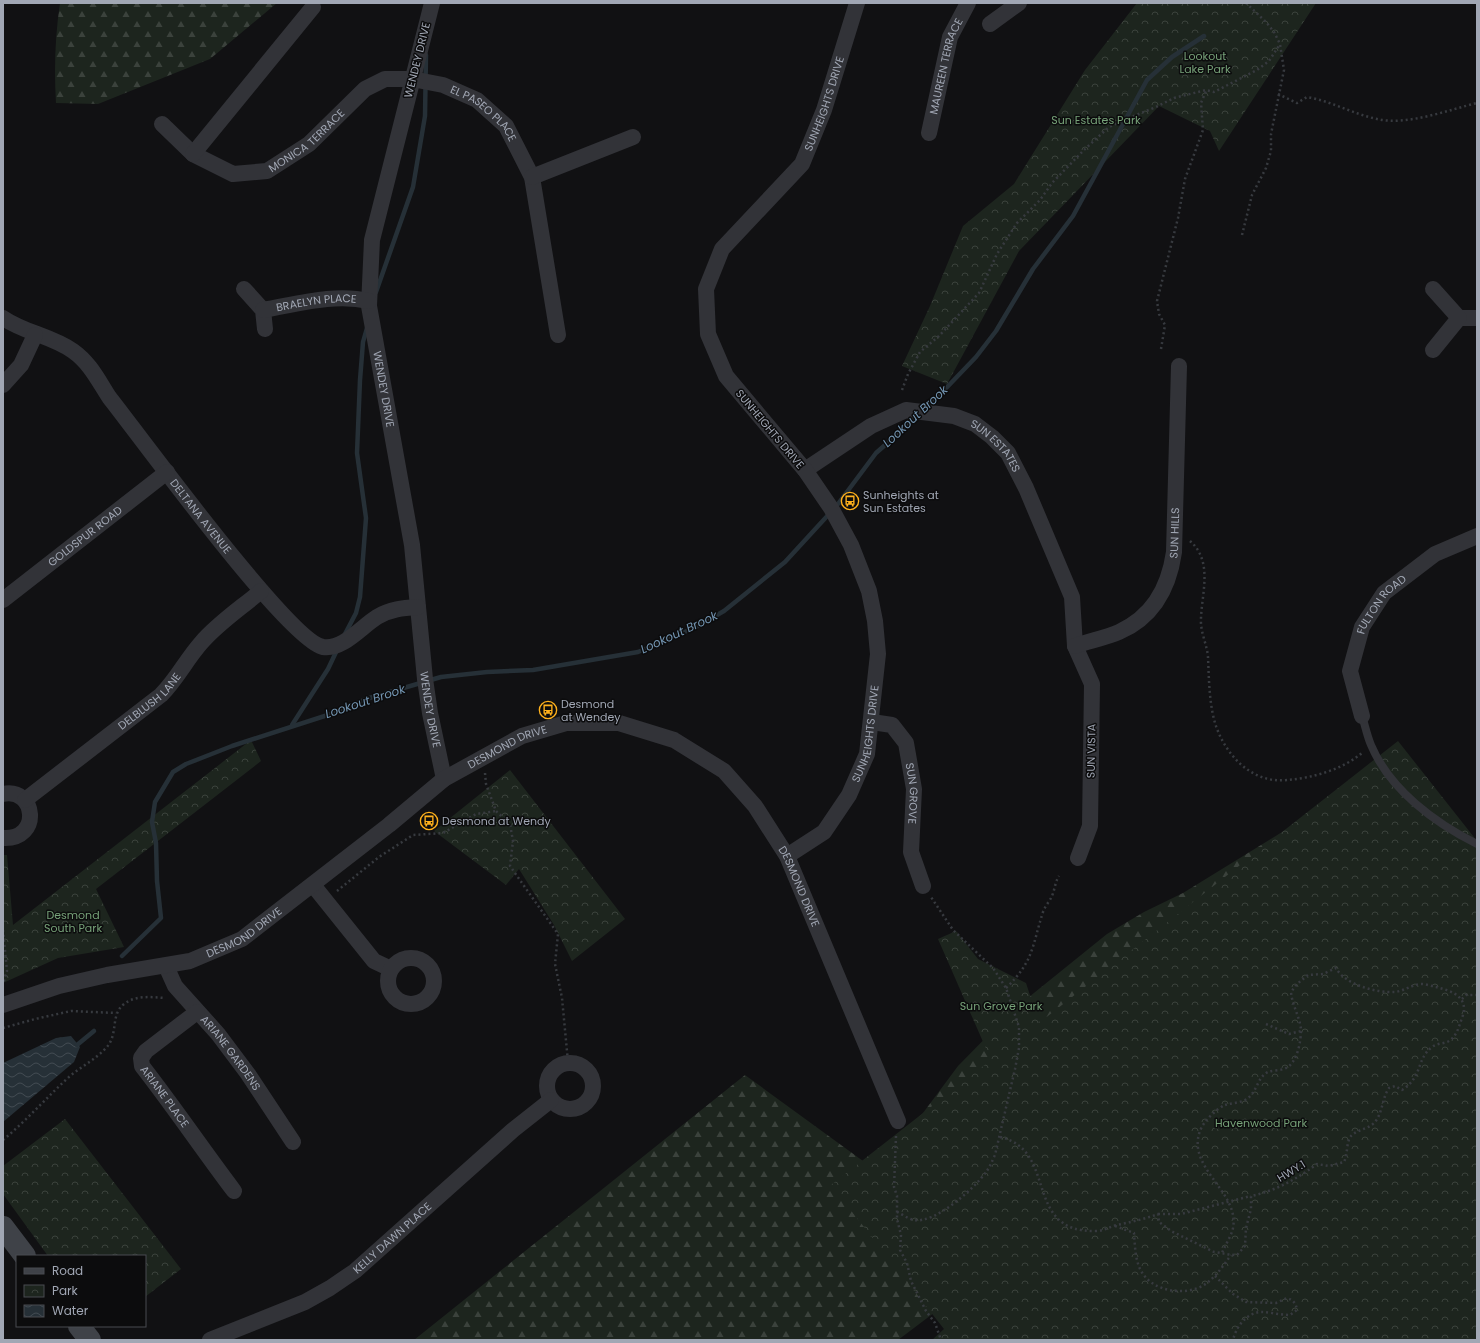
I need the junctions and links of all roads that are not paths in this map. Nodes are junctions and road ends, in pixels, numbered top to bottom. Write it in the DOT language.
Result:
graph roads {
  1 [pos="432,3"];
  2 [pos="857,3"];
  3 [pos="968,3"];
  4 [pos="1019,3"];
  5 [pos="313,7"];
  6 [pos="990,24"];
  7 [pos="412,80"];
  8 [pos="162,124"];
  9 [pos="929,133"];
  10 [pos="633,137"];
  11 [pos="193,154"];
  12 [pos="532,177"];
  13 [pos="244,289"];
  14 [pos="1433,289"];
  15 [pos="369,301"];
  16 [pos="263,310"];
  17 [pos="3,318"];
  18 [pos="1459,318"];
  19 [pos="1477,318"];
  20 [pos="265,329"];
  21 [pos="35,335"];
  22 [pos="558,335"];
  23 [pos="1433,350"];
  24 [pos="1179,366"];
  25 [pos="3,385"];
  26 [pos="805,470"];
  27 [pos="167,472"];
  28 [pos="1477,536"];
  29 [pos="261,591"];
  30 [pos="3,600"];
  31 [pos="418,607"];
  32 [pos="1075,646"];
  33 [pos="1362,716"];
  34 [pos="872,722"];
  35 [pos="444,779"];
  36 [pos="3,794"];
  37 [pos="25,800"];
  38 [pos="3,838"];
  39 [pos="1477,844"];
  40 [pos="787,856"];
  41 [pos="1078,858"];
  42 [pos="313,885"];
  43 [pos="923,886"];
  44 [pos="166,966"];
  45 [pos="391,969"];
  46 [pos="3,1005"];
  47 [pos="197,1012"];
  48 [pos="551,1100"];
  49 [pos="898,1121"];
  50 [pos="292,1142"];
  51 [pos="234,1191"];
  52 [pos="3,1227"];
  53 [pos="24,1255"];
  54 [pos="80,1327"];
  55 [pos="90,1340"];
  56 [pos="210,1340"];
  1 -- 7 [label="street, WENDEY DRIVE"];
  2 -- 26 [label="street, SUNHEIGHTS DRIVE"];
  3 -- 9 [label="street, MAUREEN TERRACE"];
  4 -- 6 [label="street"];
  5 -- 11 [label="street"];
  7 -- 11 [label="street, MONICA TERRACE"];
  7 -- 12 [label="street, EL PASEO PLACE"];
  7 -- 15 [label="street, WENDEY DRIVE"];
  8 -- 11 [label="street, MONICA TERRACE"];
  10 -- 12 [label="street"];
  12 -- 22 [label="street, EL PASEO PLACE"];
  13 -- 16 [label="street, BRAELYN PLACE"];
  14 -- 18 [label="street"];
  15 -- 16 [label="street, BRAELYN PLACE"];
  15 -- 31 [label="street, WENDEY DRIVE"];
  16 -- 20 [label="street, BRAELYN PLACE"];
  17 -- 21 [label="street, DELTANA AVENUE"];
  18 -- 19 [label="street"];
  18 -- 23 [label="street"];
  21 -- 25 [label="street"];
  21 -- 27 [label="street, DELTANA AVENUE"];
  24 -- 32 [label="street, SUN HILLS"];
  26 -- 32 [label="street, SUN ESTATES"];
  26 -- 34 [label="street, SUNHEIGHTS DRIVE"];
  27 -- 29 [label="street, DELTANA AVENUE"];
  27 -- 30 [label="street, GOLDSPUR ROAD"];
  28 -- 33 [label="street, FULTON ROAD"];
  29 -- 31 [label="street, DELTANA AVENUE"];
  29 -- 37 [label="street, DELBLUSH LANE"];
  31 -- 35 [label="street, WENDEY DRIVE"];
  32 -- 41 [label="street, SUN VISTA"];
  33 -- 39 [label="lane"];
  34 -- 40 [label="street, SUNHEIGHTS DRIVE"];
  34 -- 43 [label="street, SUN GROVE"];
  35 -- 40 [label="street, DESMOND DRIVE"];
  35 -- 42 [label="street, DESMOND DRIVE"];
  36 -- 37 [label="street"];
  37 -- 38 [label="street"];
  40 -- 49 [label="street, DESMOND DRIVE"];
  42 -- 44 [label="street, DESMOND DRIVE"];
  42 -- 45 [label="street"];
  44 -- 46 [label="street, DESMOND DRIVE"];
  44 -- 47 [label="street, ARIANE GARDENS"];
  47 -- 50 [label="street, ARIANE GARDENS"];
  47 -- 51 [label="street, ARIANE PLACE"];
  48 -- 48 [label="street"];
  48 -- 56 [label="street, KELLY DAWN PLACE"];
  52 -- 53 [label="main road"];
  54 -- 55 [label="main road"];
}
